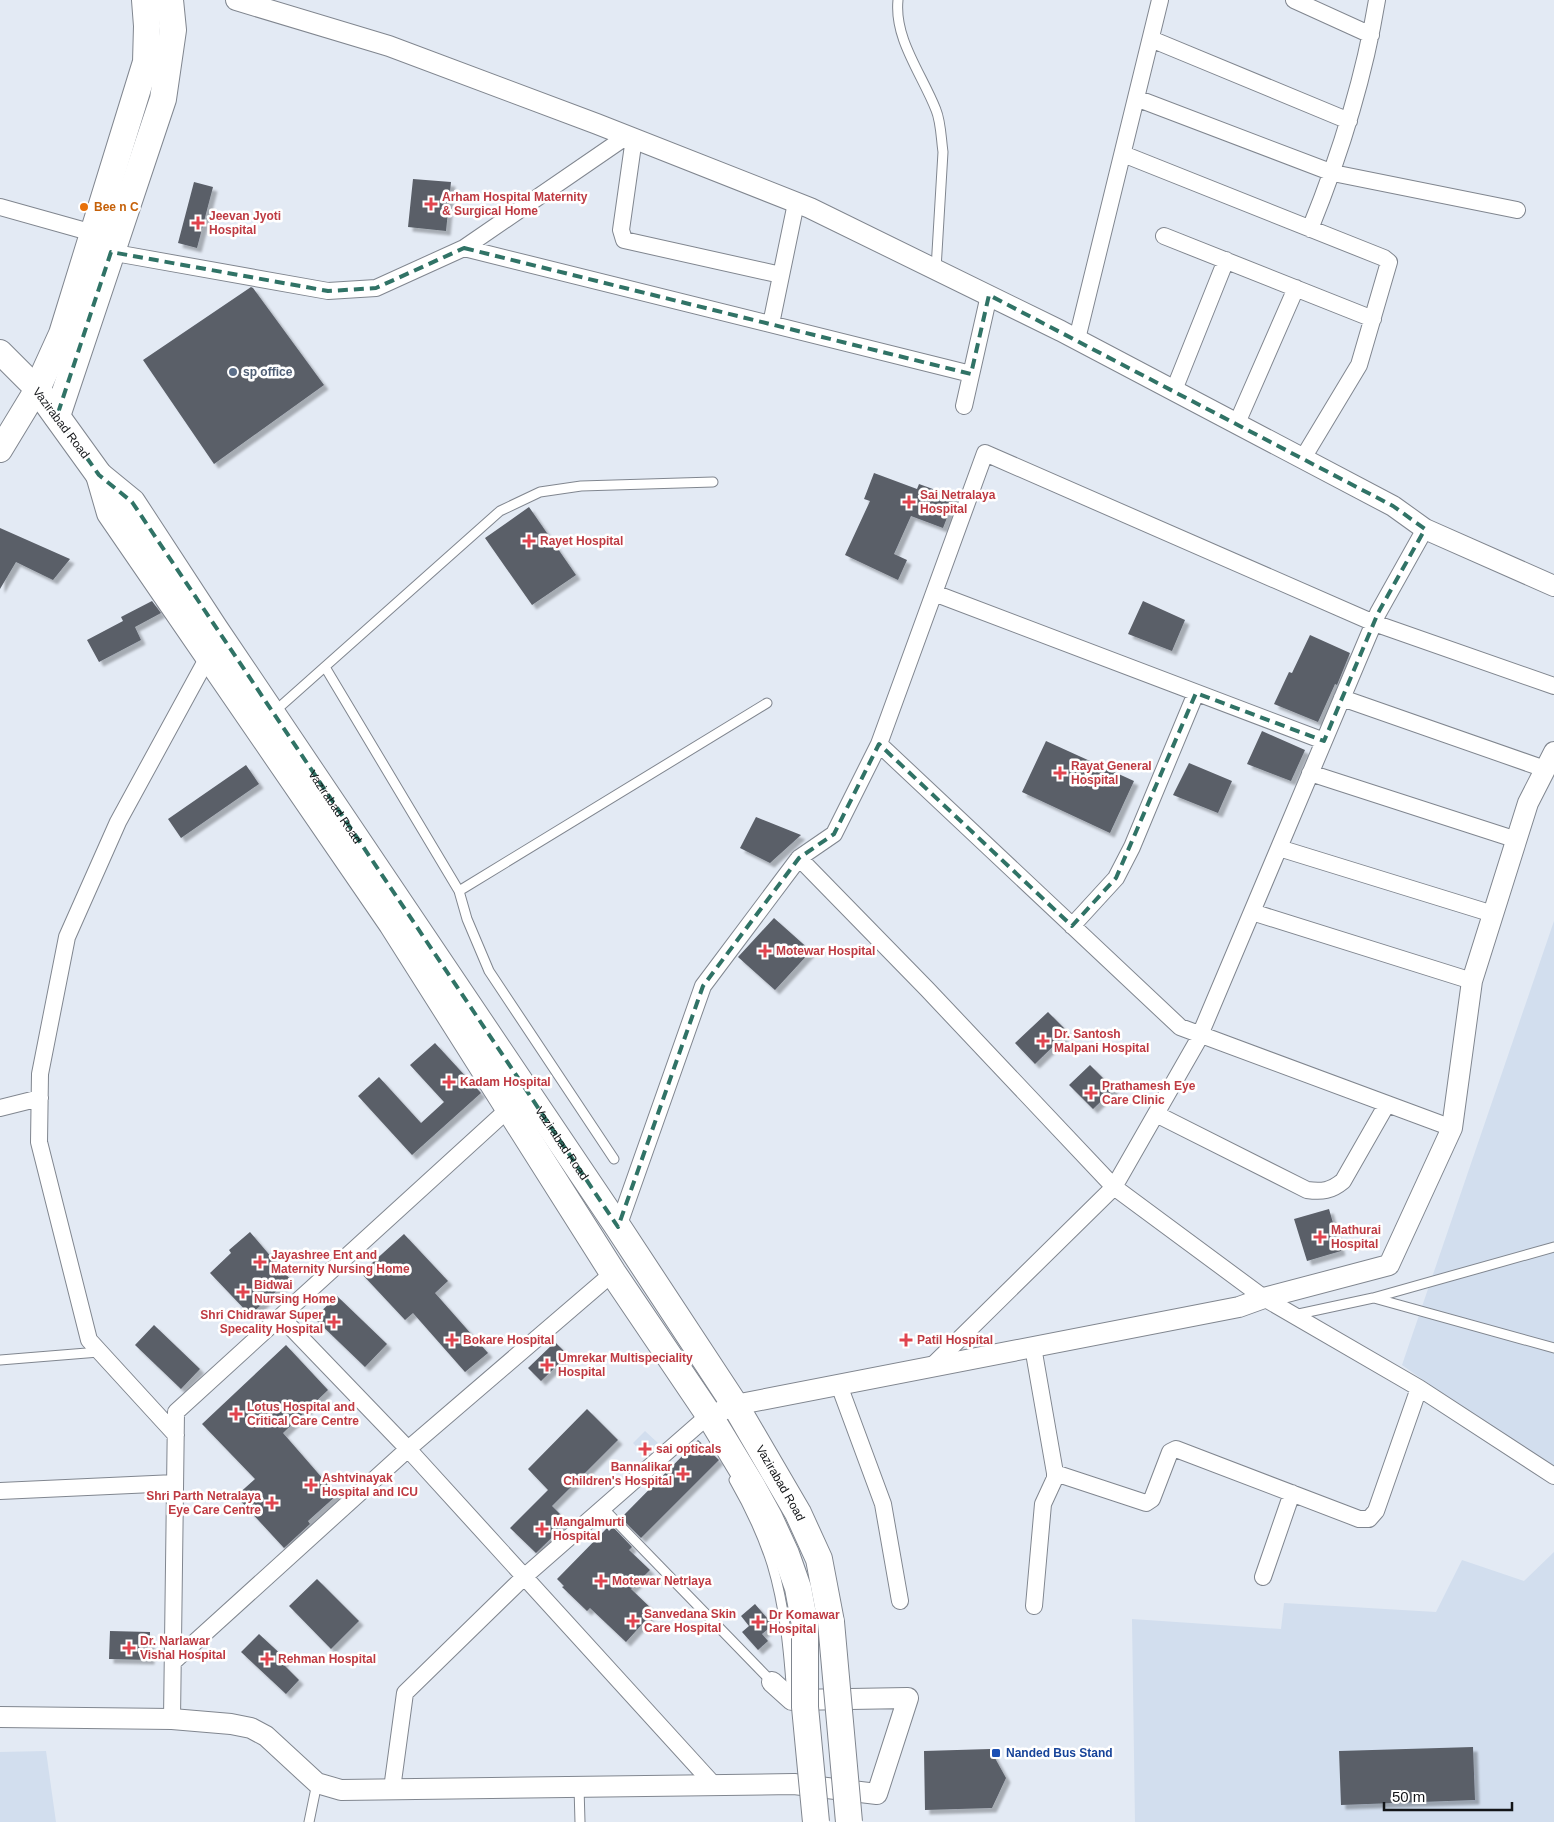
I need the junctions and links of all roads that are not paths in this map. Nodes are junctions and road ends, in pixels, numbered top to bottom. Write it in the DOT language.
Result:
graph roads {
  1 [pos="145,0"];
  2 [pos="170,0"];
  3 [pos="236,0"];
  4 [pos="898,0"];
  5 [pos="1160,0"];
  6 [pos="1294,0"];
  7 [pos="1377,0"];
  8 [pos="1371,35"];
  9 [pos="1151,38"];
  10 [pos="1136,98"];
  11 [pos="1349,121"];
  12 [pos="630,137"];
  13 [pos="1122,154"];
  14 [pos="1333,173"];
  15 [pos="796,203"];
  16 [pos="0,207"];
  17 [pos="1517,210"];
  18 [pos="1310,229"];
  19 [pos="1164,236"];
  20 [pos="98,244"];
  21 [pos="464,248"];
  22 [pos="1226,260"];
  23 [pos="936,270"];
  24 [pos="781,275"];
  25 [pos="1296,288"];
  26 [pos="989,295"];
  27 [pos="1373,318"];
  28 [pos="771,324"];
  29 [pos="1077,339"];
  30 [pos="0,352"];
  31 [pos="971,374"];
  32 [pos="37,389"];
  33 [pos="1174,390"];
  34 [pos="964,406"];
  35 [pos="57,416"];
  36 [pos="1237,423"];
  37 [pos="0,450"];
  38 [pos="1303,458"];
  39 [pos="99,474"];
  40 [pos="713,482"];
  41 [pos="1426,529"];
  42 [pos="1554,586"];
  43 [pos="934,593"];
  44 [pos="1374,623"];
  45 [pos="208,657"];
  46 [pos="325,667"];
  47 [pos="1554,686"];
  48 [pos="1196,693"];
  49 [pos="1342,698"];
  50 [pos="767,704"];
  51 [pos="272,714"];
  52 [pos="1324,742"];
  53 [pos="879,744"];
  54 [pos="1550,760"];
  55 [pos="1310,773"];
  56 [pos="1516,840"];
  57 [pos="1279,848"];
  58 [pos="800,858"];
  59 [pos="458,891"];
  60 [pos="1252,912"];
  61 [pos="1493,914"];
  62 [pos="1072,926"];
  63 [pos="1472,981"];
  64 [pos="1201,1034"];
  65 [pos="40,1098"];
  66 [pos="518,1100"];
  67 [pos="1387,1104"];
  68 [pos="0,1108"];
  69 [pos="1156,1114"];
  70 [pos="1452,1128"];
  71 [pos="614,1159"];
  72 [pos="1114,1187"];
  73 [pos="618,1227"];
  74 [pos="1554,1247"];
  75 [pos="613,1272"];
  76 [pos="1264,1298"];
  77 [pos="1373,1298"];
  78 [pos="1293,1315"];
  79 [pos="281,1316"];
  80 [pos="681,1323"];
  81 [pos="657,1339"];
  82 [pos="1033,1347"];
  83 [pos="1554,1348"];
  84 [pos="99,1352"];
  85 [pos="0,1360"];
  86 [pos="932,1367"];
  87 [pos="840,1385"];
  88 [pos="1418,1388"];
  89 [pos="735,1405"];
  90 [pos="704,1424"];
  91 [pos="176,1435"];
  92 [pos="408,1449"];
  93 [pos="728,1471"];
  94 [pos="1055,1473"];
  95 [pos="1554,1476"];
  96 [pos="175,1483"];
  97 [pos="0,1491"];
  98 [pos="1292,1493"];
  99 [pos="603,1508"];
  100 [pos="524,1577"];
  101 [pos="1263,1577"];
  102 [pos="900,1601"];
  103 [pos="1034,1606"];
  104 [pos="818,1623"];
  105 [pos="173,1662"];
  106 [pos="772,1682"];
  107 [pos="792,1700"];
  108 [pos="0,1717"];
  109 [pos="172,1719"];
  110 [pos="317,1782"];
  111 [pos="714,1785"];
  112 [pos="580,1787"];
  113 [pos="392,1790"];
  114 [pos="309,1822"];
  115 [pos="580,1822"];
  116 [pos="816,1822"];
  117 [pos="849,1822"];
  1 -- 20 [label="main road"];
  2 -- 20 [label="main road"];
  3 -- 12 [label="street"];
  4 -- 23 [label="lane"];
  5 -- 9 [label="street"];
  6 -- 8 [label="street"];
  7 -- 8 [label="street"];
  8 -- 11 [label="street"];
  9 -- 10 [label="street"];
  9 -- 11 [label="street"];
  10 -- 13 [label="street"];
  10 -- 14 [label="street"];
  11 -- 14 [label="street"];
  12 -- 15 [label="street"];
  12 -- 21 [label="street"];
  12 -- 24 [label="street"];
  13 -- 18 [label="street"];
  13 -- 29 [label="street"];
  14 -- 17 [label="street"];
  14 -- 18 [label="street"];
  15 -- 23 [label="street"];
  15 -- 24 [label="street"];
  16 -- 20 [label="street"];
  18 -- 27 [label="street"];
  19 -- 22 [label="street"];
  20 -- 21 [label="street"];
  20 -- 32 [label="main road"];
  20 -- 35 [label="main road"];
  21 -- 28 [label="street"];
  22 -- 25 [label="street"];
  22 -- 33 [label="street"];
  23 -- 26 [label="street"];
  24 -- 28 [label="street"];
  25 -- 27 [label="street"];
  25 -- 36 [label="street"];
  26 -- 29 [label="street"];
  26 -- 31 [label="street"];
  27 -- 38 [label="street"];
  28 -- 31 [label="street"];
  29 -- 33 [label="street"];
  30 -- 32 [label="main road, Vazirabad Road"];
  31 -- 34 [label="street"];
  32 -- 35 [label="main road, Vazirabad Road"];
  32 -- 37 [label="main road"];
  33 -- 36 [label="street"];
  35 -- 39 [label="main road, Vazirabad Road"];
  36 -- 38 [label="street"];
  38 -- 41 [label="street"];
  39 -- 45 [label="main road, Vazirabad Road"];
  39 -- 51 [label="main road, Vazirabad Road"];
  40 -- 46 [label="lane"];
  41 -- 42 [label="street"];
  41 -- 44 [label="street"];
  43 -- 44 [label="street"];
  43 -- 48 [label="street"];
  43 -- 53 [label="street"];
  44 -- 47 [label="street"];
  44 -- 49 [label="street"];
  45 -- 65 [label="street"];
  45 -- 66 [label="main road, Vazirabad Road"];
  46 -- 51 [label="lane"];
  46 -- 59 [label="lane"];
  48 -- 52 [label="street"];
  48 -- 62 [label="street"];
  49 -- 52 [label="street"];
  49 -- 54 [label="street"];
  50 -- 59 [label="lane"];
  51 -- 66 [label="main road, Vazirabad Road"];
  52 -- 55 [label="street"];
  53 -- 58 [label="street"];
  53 -- 62 [label="street"];
  54 -- 56 [label="street"];
  55 -- 56 [label="street"];
  55 -- 57 [label="street"];
  56 -- 61 [label="street"];
  57 -- 60 [label="street"];
  57 -- 61 [label="street"];
  58 -- 72 [label="street"];
  58 -- 73 [label="street"];
  59 -- 71 [label="lane"];
  60 -- 63 [label="street"];
  60 -- 64 [label="street"];
  61 -- 63 [label="street"];
  62 -- 64 [label="street"];
  63 -- 70 [label="street"];
  64 -- 67 [label="street"];
  64 -- 69 [label="street"];
  65 -- 68 [label="street"];
  65 -- 84 [label="street"];
  66 -- 73 [label="main road, Vazirabad Road"];
  66 -- 75 [label="main road, Vazirabad Road"];
  66 -- 79 [label="street"];
  67 -- 69 [label="street"];
  67 -- 70 [label="street"];
  69 -- 72 [label="street"];
  70 -- 76 [label="street"];
  72 -- 76 [label="street"];
  72 -- 86 [label="street"];
  73 -- 80 [label="main road, Vazirabad Road"];
  74 -- 77 [label="lane"];
  75 -- 81 [label="main road, Vazirabad Road"];
  75 -- 92 [label="street"];
  76 -- 78 [label="street"];
  76 -- 82 [label="street"];
  77 -- 78 [label="lane"];
  77 -- 83 [label="lane"];
  78 -- 88 [label="street"];
  79 -- 91 [label="street"];
  79 -- 92 [label="street"];
  80 -- 81 [label="main road"];
  80 -- 89 [label="main road, Vazirabad Road"];
  81 -- 90 [label="main road, Vazirabad Road"];
  82 -- 86 [label="street"];
  82 -- 94 [label="street"];
  84 -- 85 [label="lane"];
  84 -- 91 [label="street"];
  86 -- 87 [label="street"];
  87 -- 89 [label="street"];
  87 -- 102 [label="street"];
  88 -- 95 [label="street"];
  88 -- 98 [label="street"];
  89 -- 90 [label="street"];
  89 -- 104 [label="main road, Vazirabad Road"];
  90 -- 99 [label="street"];
  90 -- 104 [label="main road, Vazirabad Road"];
  91 -- 96 [label="street"];
  92 -- 100 [label="street"];
  92 -- 105 [label="street"];
  93 -- 107 [label="lane"];
  94 -- 98 [label="street"];
  94 -- 103 [label="street"];
  96 -- 97 [label="street"];
  96 -- 105 [label="street"];
  98 -- 101 [label="street"];
  99 -- 100 [label="street"];
  99 -- 106 [label="lane"];
  100 -- 111 [label="street"];
  100 -- 113 [label="street"];
  104 -- 116 [label="main road, Vazirabad Road, bridge"];
  104 -- 117 [label="main road, Vazirabad Road, bridge"];
  105 -- 109 [label="street"];
  106 -- 107 [label="street"];
  107 -- 111 [label="street"];
  108 -- 109 [label="street"];
  109 -- 110 [label="street"];
  110 -- 113 [label="street"];
  110 -- 114 [label="lane"];
  111 -- 112 [label="street"];
  112 -- 113 [label="street"];
  112 -- 115 [label="lane"];
}
